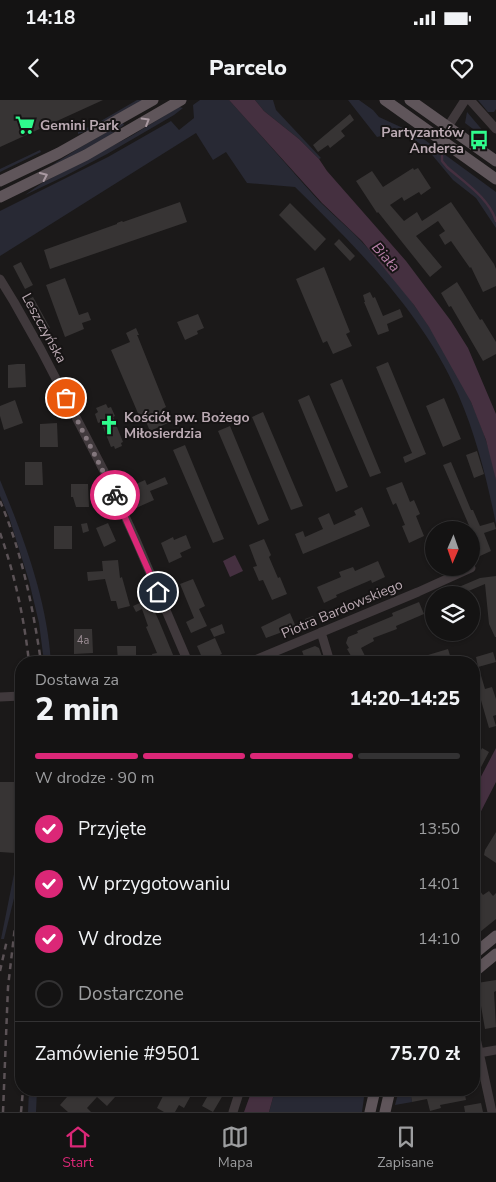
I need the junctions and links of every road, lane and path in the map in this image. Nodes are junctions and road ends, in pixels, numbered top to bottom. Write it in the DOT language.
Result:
graph roads {
  1 [pos="153,100"];
  2 [pos="181,100"];
  3 [pos="385,100"];
  4 [pos="410,100"];
  5 [pos="466,100"];
  6 [pos="470,100"];
  7 [pos="492,117"];
  8 [pos="448,128"];
  9 [pos="496,129"];
  10 [pos="440,139"];
  11 [pos="496,161"];
  12 [pos="496,179"];
  13 [pos="0,181"];
  14 [pos="0,197"];
  15 [pos="0,279"];
  16 [pos="453,576"];
  17 [pos="321,632"];
  18 [pos="185,656"];
  19 [pos="264,656"];
  20 [pos="328,656"];
  21 [pos="15,696"];
  22 [pos="0,697"];
  23 [pos="496,936"];
  24 [pos="480,949"];
  25 [pos="496,954"];
  26 [pos="480,967"];
  27 [pos="496,1050"];
  28 [pos="480,1053"];
  29 [pos="480,1058"];
  30 [pos="238,1096"];
  31 [pos="373,1096"];
  32 [pos="389,1096"];
  33 [pos="233,1112"];
  34 [pos="370,1112"];
  35 [pos="385,1112"];
  36 [pos="492,1112"];
  1 -- 13 [label="main road"];
  14 -- 2 [label="main road, one-way"];
  3 -- 10 [label="main road"];
  4 -- 8 [label="main road"];
  5 -- 8 [label="street"];
  6 -- 7 [label="street"];
  7 -- 9 [label="street"];
  8 -- 10 [label="street"];
  8 -- 11 [label="main road"];
  10 -- 12 [label="main road"];
  15 -- 18 [label="street, Leszczyńska"];
  16 -- 17 [label="street, Piotra Bardowskiego"];
  17 -- 19 [label="street, Piotra Bardowskiego"];
  17 -- 20 [label="street"];
  21 -- 22 [label="street"];
  23 -- 24 [label="main road"];
  25 -- 26 [label="main road"];
  27 -- 28 [label="street"];
  29 -- 36 [label="street"];
  30 -- 33 [label="street"];
  31 -- 34 [label="main road"];
  32 -- 35 [label="main road"];
}
